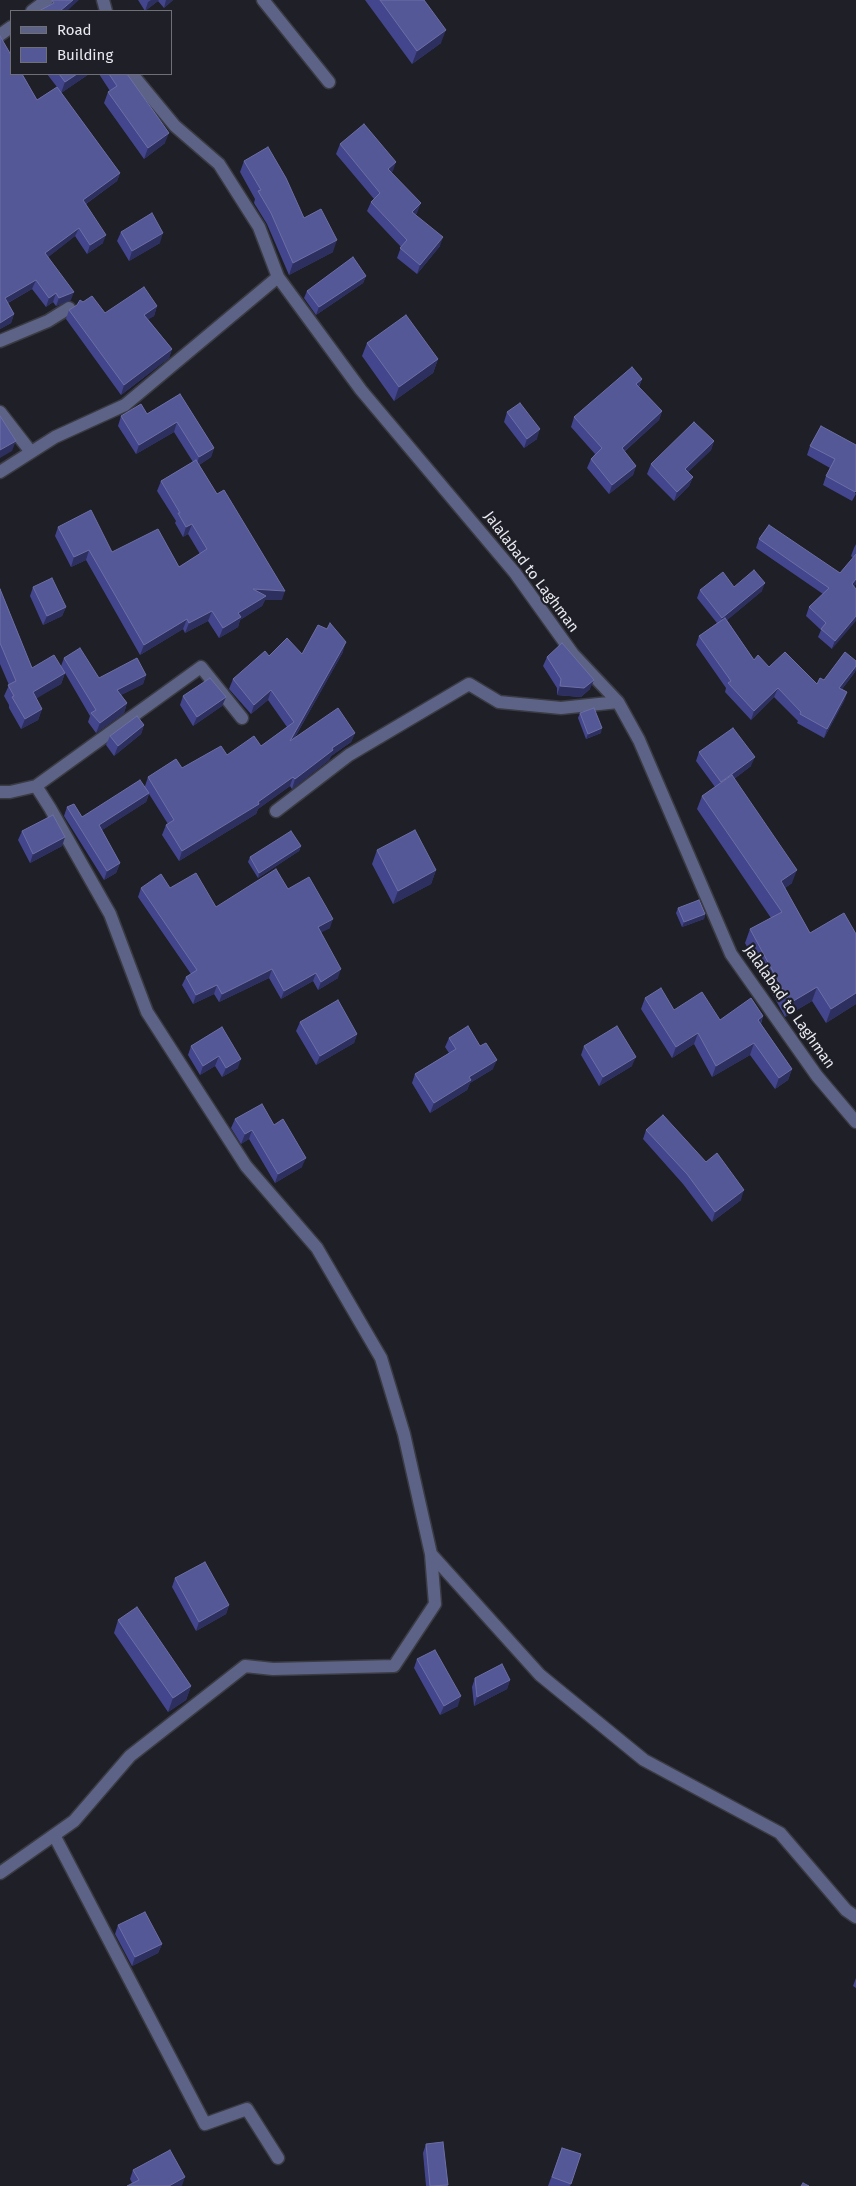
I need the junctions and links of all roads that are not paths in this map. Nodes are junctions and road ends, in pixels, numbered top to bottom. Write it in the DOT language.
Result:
graph roads {
  1 [pos="47,0"];
  2 [pos="263,0"];
  3 [pos="33,10"];
  4 [pos="133,75"];
  5 [pos="329,82"];
  6 [pos="278,277"];
  7 [pos="69,308"];
  8 [pos="0,341"];
  9 [pos="0,412"];
  10 [pos="31,452"];
  11 [pos="0,472"];
  12 [pos="618,702"];
  13 [pos="242,718"];
  14 [pos="36,786"];
  15 [pos="0,792"];
  16 [pos="276,811"];
  17 [pos="856,1122"];
  18 [pos="431,1554"];
  19 [pos="54,1835"];
  20 [pos="0,1873"];
  21 [pos="856,1917"];
  22 [pos="278,2158"];
  1 -- 3 [label="street"];
  2 -- 5 [label="street"];
  4 -- 6 [label="street, Jalalabad to Laghman"];
  6 -- 10 [label="street"];
  6 -- 12 [label="street, Jalalabad to Laghman"];
  7 -- 8 [label="street"];
  9 -- 10 [label="street"];
  10 -- 11 [label="street"];
  12 -- 16 [label="street"];
  12 -- 17 [label="street, Jalalabad to Laghman"];
  13 -- 14 [label="street"];
  14 -- 15 [label="street"];
  14 -- 18 [label="street"];
  18 -- 19 [label="street"];
  18 -- 21 [label="street"];
  19 -- 20 [label="street"];
  19 -- 22 [label="street"];
}
